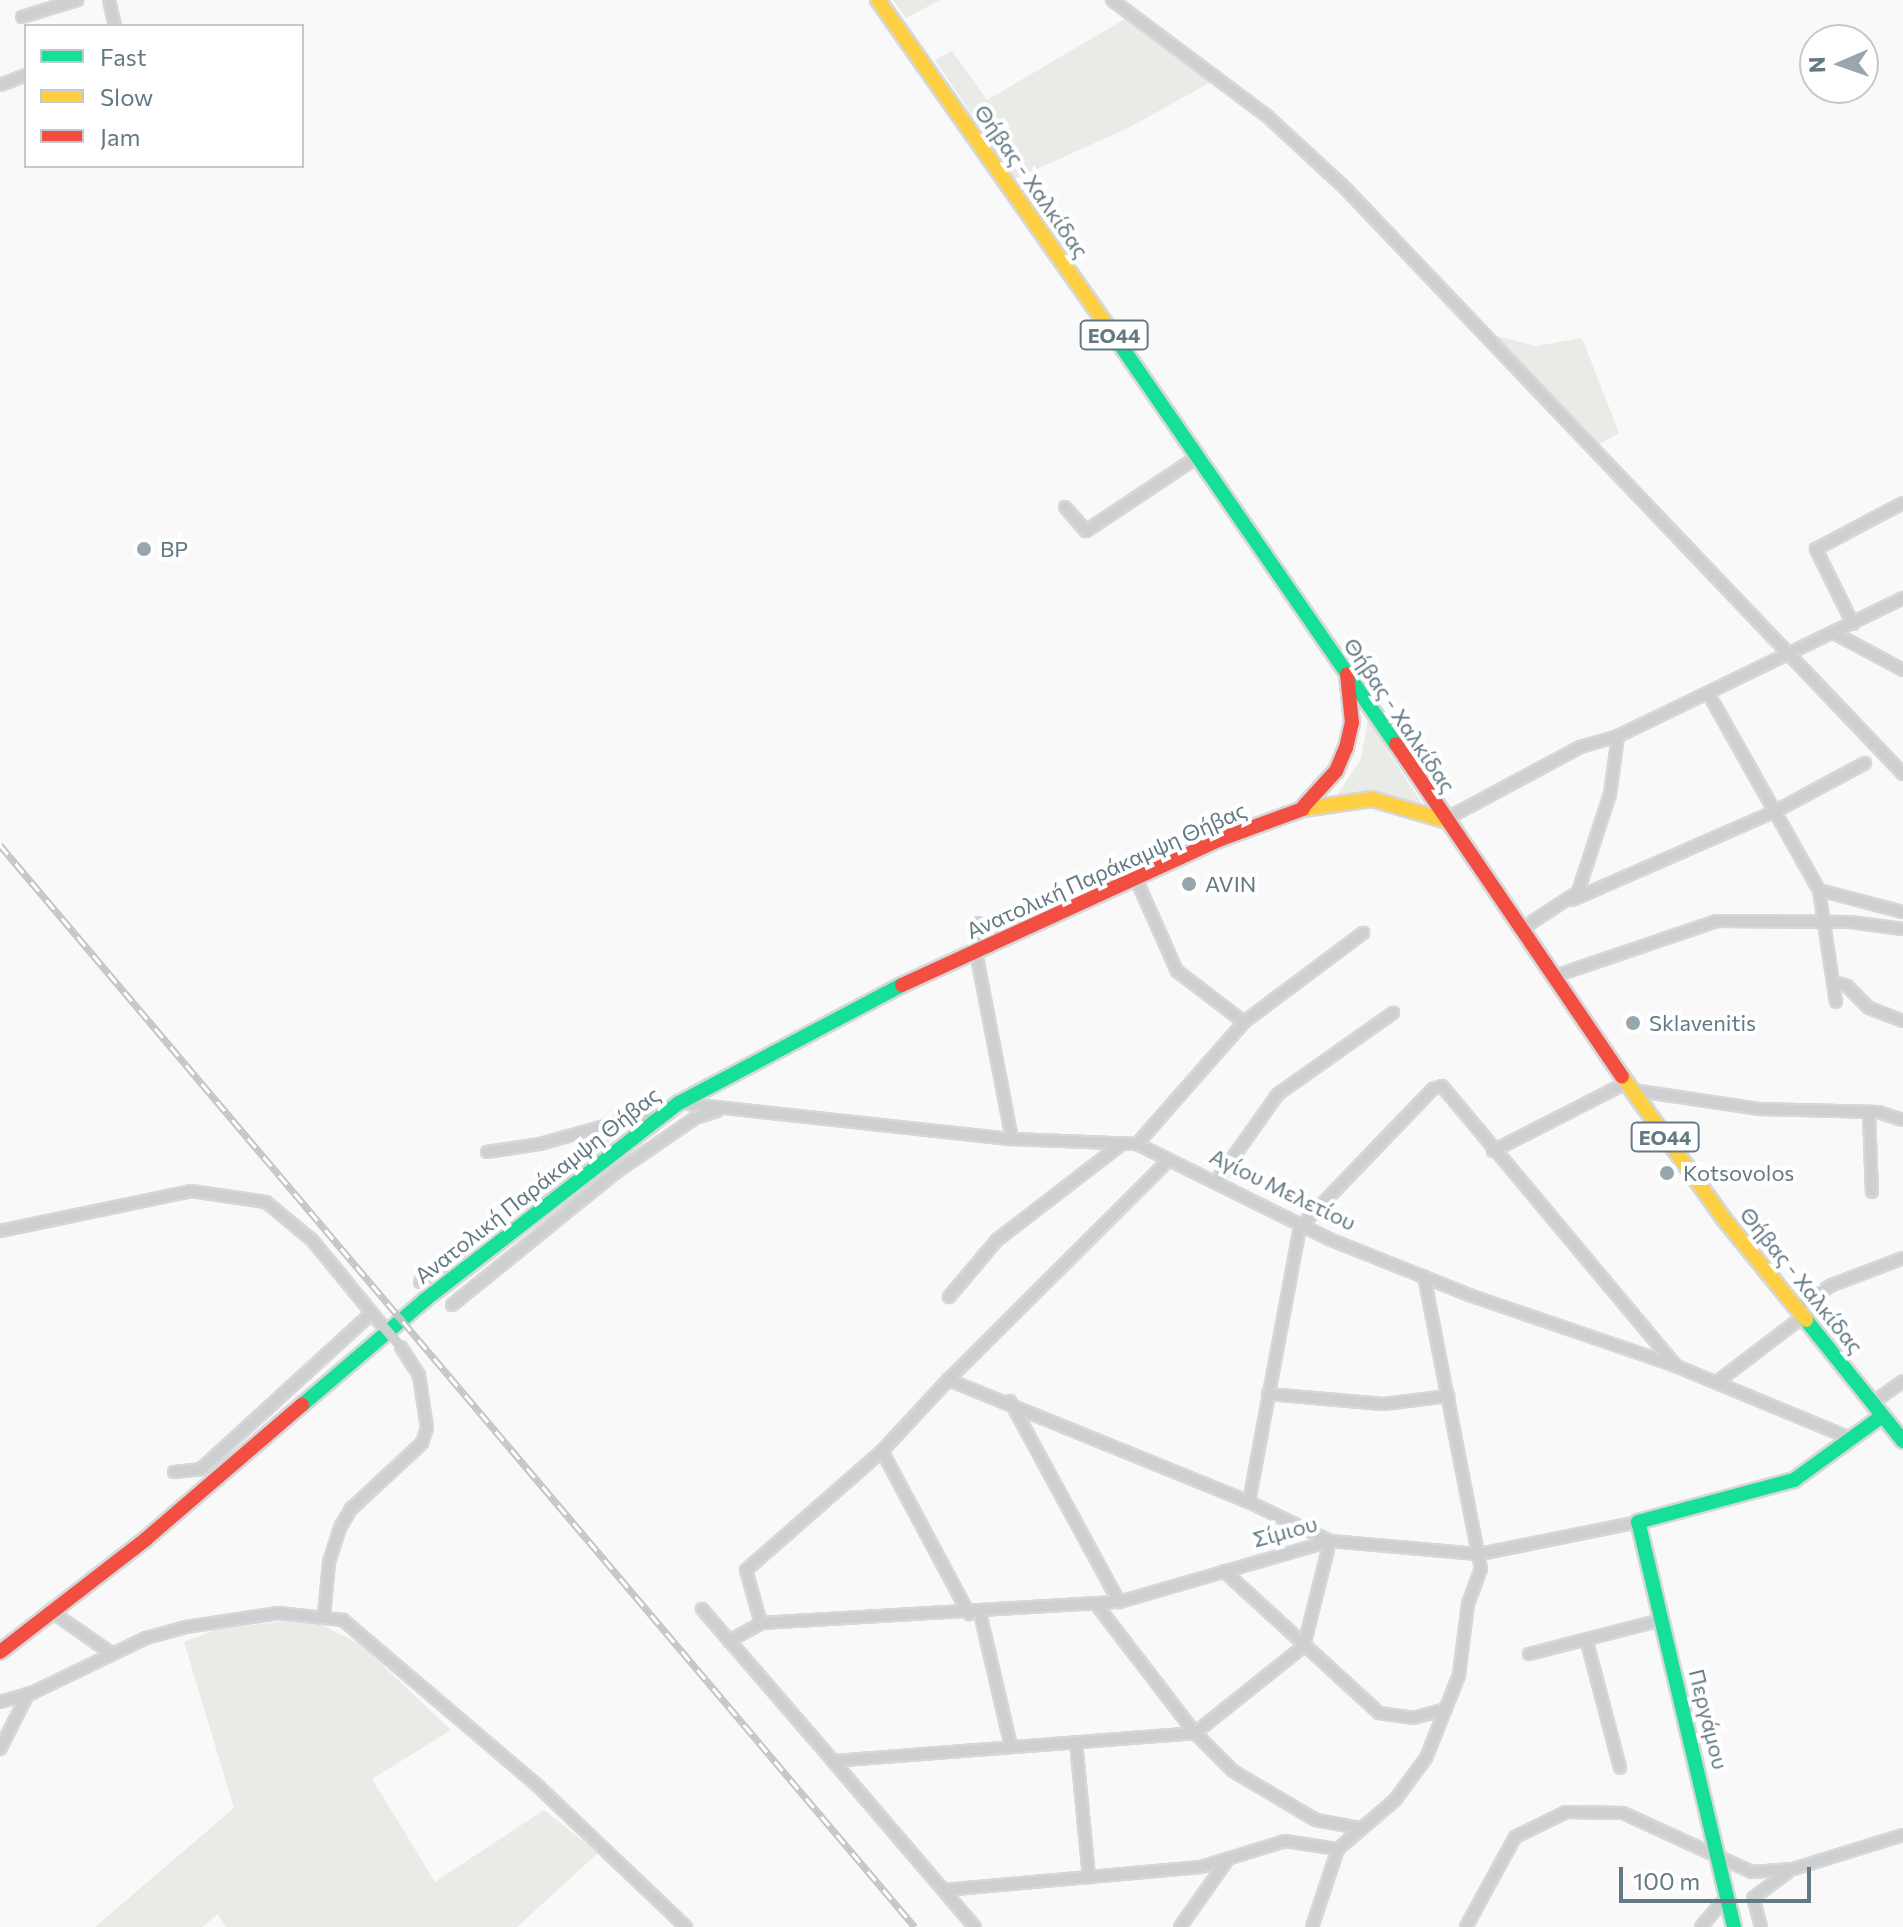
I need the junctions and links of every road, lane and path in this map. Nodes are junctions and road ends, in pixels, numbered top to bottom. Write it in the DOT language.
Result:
graph roads {
  1 [pos="77,0"];
  2 [pos="109,0"];
  3 [pos="878,0"];
  4 [pos="1112,0"];
  5 [pos="22,17"];
  6 [pos="115,24"];
  7 [pos="24,76"];
  8 [pos="0,85"];
  9 [pos="1199,456"];
  10 [pos="1903,503"];
  11 [pos="1065,507"];
  12 [pos="1903,598"];
  13 [pos="1853,624"];
  14 [pos="1834,633"];
  15 [pos="1787,654"];
  16 [pos="1903,670"];
  17 [pos="1346,673"];
  18 [pos="1708,693"];
  19 [pos="1618,736"];
  20 [pos="1865,763"];
  21 [pos="1903,774"];
  22 [pos="1301,809"];
  23 [pos="1776,811"];
  24 [pos="1444,820"];
  25 [pos="1136,879"];
  26 [pos="1819,890"];
  27 [pos="1572,900"];
  28 [pos="1903,912"];
  29 [pos="978,923"];
  30 [pos="1825,926"];
  31 [pos="1523,928"];
  32 [pos="1903,929"];
  33 [pos="1363,933"];
  34 [pos="976,952"];
  35 [pos="1555,976"];
  36 [pos="1834,982"];
  37 [pos="1836,1002"];
  38 [pos="1393,1013"];
  39 [pos="1903,1021"];
  40 [pos="1244,1022"];
  41 [pos="1629,1087"];
  42 [pos="679,1103"];
  43 [pos="718,1111"];
  44 [pos="1869,1112"];
  45 [pos="656,1118"];
  46 [pos="625,1119"];
  47 [pos="1903,1120"];
  48 [pos="1012,1139"];
  49 [pos="1123,1143"];
  50 [pos="1137,1144"];
  51 [pos="1493,1151"];
  52 [pos="487,1152"];
  53 [pos="1169,1160"];
  54 [pos="1217,1180"];
  55 [pos="1872,1192"];
  56 [pos="1300,1227"];
  57 [pos="0,1231"];
  58 [pos="1903,1258"];
  59 [pos="1424,1276"];
  60 [pos="420,1282"];
  61 [pos="949,1297"];
  62 [pos="452,1305"];
  63 [pos="1800,1312"];
  64 [pos="372,1313"];
  65 [pos="1676,1366"];
  66 [pos="948,1380"];
  67 [pos="1903,1381"];
  68 [pos="1717,1382"];
  69 [pos="1268,1394"];
  70 [pos="1449,1396"];
  71 [pos="1010,1401"];
  72 [pos="1872,1403"];
  73 [pos="1882,1416"];
  74 [pos="1850,1438"];
  75 [pos="1903,1441"];
  76 [pos="882,1451"];
  77 [pos="174,1472"];
  78 [pos="1249,1502"];
  79 [pos="1638,1522"];
  80 [pos="1330,1541"];
  81 [pos="1480,1554"];
  82 [pos="1224,1571"];
  83 [pos="1119,1602"];
  84 [pos="1096,1604"];
  85 [pos="702,1609"];
  86 [pos="52,1612"];
  87 [pos="974,1613"];
  88 [pos="324,1616"];
  89 [pos="1661,1620"];
  90 [pos="761,1623"];
  91 [pos="729,1641"];
  92 [pos="1587,1642"];
  93 [pos="1304,1646"];
  94 [pos="0,1652"];
  95 [pos="111,1653"];
  96 [pos="1529,1654"];
  97 [pos="28,1694"];
  98 [pos="0,1702"];
  99 [pos="1446,1709"];
  100 [pos="1195,1733"];
  101 [pos="1076,1742"];
  102 [pos="1011,1746"];
  103 [pos="0,1749"];
  104 [pos="833,1761"];
  105 [pos="1620,1768"];
  106 [pos="1359,1828"];
  107 [pos="1903,1835"];
  108 [pos="1338,1849"];
  109 [pos="1717,1861"];
  110 [pos="1226,1862"];
  111 [pos="1793,1869"];
  112 [pos="1089,1877"];
  113 [pos="944,1890"];
  114 [pos="1726,1897"];
  115 [pos="1470,1925"];
  116 [pos="686,1927"];
  117 [pos="975,1927"];
  118 [pos="1180,1927"];
  119 [pos="1312,1927"];
  120 [pos="1701,1927"];
  121 [pos="1734,1927"];
  122 [pos="1761,1927"];
  1 -- 5 [label="street"];
  2 -- 6 [label="street"];
  3 -- 9 [label="main road, Θήβας - Χαλκίδας / ΕΟ44"];
  4 -- 15 [label="street"];
  7 -- 8 [label="street"];
  9 -- 11 [label="street"];
  9 -- 17 [label="main road, Θήβας - Χαλκίδας / ΕΟ44"];
  10 -- 13 [label="street"];
  12 -- 13 [label="street"];
  13 -- 14 [label="street"];
  14 -- 15 [label="street"];
  14 -- 16 [label="street"];
  15 -- 18 [label="street"];
  15 -- 21 [label="street"];
  17 -- 22 [label="main road"];
  17 -- 24 [label="main road, Θήβας - Χαλκίδας / ΕΟ44"];
  18 -- 19 [label="street"];
  18 -- 23 [label="street"];
  19 -- 24 [label="street"];
  19 -- 27 [label="street"];
  20 -- 23 [label="street"];
  22 -- 24 [label="main road, Ανατολική Παράκαμψη Θήβας"];
  22 -- 25 [label="main road, Ανατολική Παράκαμψη Θήβας"];
  23 -- 26 [label="street"];
  23 -- 27 [label="street"];
  24 -- 31 [label="main road, Θήβας - Χαλκίδας / ΕΟ44"];
  25 -- 34 [label="main road, Ανατολική Παράκαμψη Θήβας"];
  25 -- 40 [label="street"];
  26 -- 28 [label="street"];
  26 -- 30 [label="street"];
  27 -- 31 [label="street"];
  29 -- 34 [label="street"];
  30 -- 32 [label="street"];
  30 -- 35 [label="street"];
  30 -- 36 [label="street"];
  31 -- 35 [label="main road, Θήβας - Χαλκίδας / ΕΟ44"];
  33 -- 40 [label="street"];
  34 -- 42 [label="main road, Ανατολική Παράκαμψη Θήβας"];
  34 -- 48 [label="street"];
  35 -- 41 [label="main road, Θήβας - Χαλκίδας / ΕΟ44"];
  36 -- 37 [label="street"];
  36 -- 39 [label="street"];
  38 -- 54 [label="street"];
  40 -- 50 [label="street"];
  41 -- 44 [label="street"];
  41 -- 51 [label="street"];
  41 -- 63 [label="main road, Θήβας - Χαλκίδας / ΕΟ44"];
  42 -- 43 [label="street, Αγίου Μελετίου"];
  42 -- 45 [label="main road, Ανατολική Παράκαμψη Θήβας"];
  43 -- 48 [label="street, Αγίου Μελετίου"];
  43 -- 62 [label="street"];
  44 -- 47 [label="street"];
  44 -- 55 [label="street"];
  45 -- 46 [label="street"];
  45 -- 86 [label="main road, Ανατολική Παράκαμψη Θήβας"];
  46 -- 52 [label="street"];
  46 -- 60 [label="street"];
  48 -- 49 [label="street, Αγίου Μελετίου"];
  49 -- 50 [label="street, Αγίου Μελετίου"];
  49 -- 61 [label="street"];
  50 -- 53 [label="street, Αγίου Μελετίου"];
  51 -- 56 [label="street"];
  51 -- 65 [label="street"];
  53 -- 54 [label="street, Αγίου Μελετίου"];
  53 -- 66 [label="street"];
  54 -- 56 [label="street, Αγίου Μελετίου"];
  56 -- 59 [label="street, Αγίου Μελετίου"];
  56 -- 69 [label="street"];
  57 -- 64 [label="street"];
  58 -- 63 [label="street"];
  59 -- 65 [label="street, Αγίου Μελετίου"];
  59 -- 70 [label="street"];
  63 -- 68 [label="street"];
  63 -- 72 [label="main road, Θήβας - Χαλκίδας / ΕΟ44"];
  64 -- 77 [label="street"];
  64 -- 88 [label="street, bridge"];
  65 -- 68 [label="street, Αγίου Μελετίου"];
  66 -- 71 [label="street"];
  66 -- 76 [label="street"];
  67 -- 72 [label="street"];
  68 -- 74 [label="street, Αγίου Μελετίου"];
  69 -- 70 [label="street"];
  69 -- 78 [label="street"];
  70 -- 81 [label="street"];
  71 -- 78 [label="street"];
  71 -- 83 [label="street"];
  72 -- 73 [label="main road, Θήβας - Χαλκίδας / ΕΟ44"];
  73 -- 74 [label="main road"];
  73 -- 75 [label="main road, Θήβας - Χαλκίδας / ΕΟ44"];
  74 -- 79 [label="main road, Σίμιου"];
  76 -- 87 [label="street"];
  76 -- 90 [label="street"];
  78 -- 80 [label="street"];
  79 -- 81 [label="street, Σίμιου"];
  79 -- 89 [label="main road, Περγάμου"];
  80 -- 81 [label="street, Σίμιου"];
  80 -- 82 [label="street, Σίμιου"];
  80 -- 93 [label="street"];
  81 -- 99 [label="street"];
  82 -- 83 [label="street, Σίμιου"];
  82 -- 93 [label="street"];
  83 -- 84 [label="street, Σίμιου"];
  84 -- 87 [label="street, Σίμιου"];
  84 -- 100 [label="street"];
  85 -- 91 [label="street"];
  86 -- 94 [label="main road, Ανατολική Παράκαμψη Θήβας"];
  86 -- 95 [label="street"];
  87 -- 90 [label="street, Σίμιου"];
  87 -- 102 [label="street"];
  88 -- 95 [label="street"];
  88 -- 116 [label="street"];
  89 -- 92 [label="street"];
  89 -- 109 [label="main road, Περγάμου"];
  90 -- 91 [label="street"];
  91 -- 104 [label="street"];
  92 -- 96 [label="street"];
  92 -- 105 [label="street"];
  93 -- 99 [label="street"];
  93 -- 100 [label="street"];
  95 -- 97 [label="street"];
  97 -- 98 [label="street"];
  97 -- 103 [label="street"];
  99 -- 106 [label="street"];
  100 -- 101 [label="street"];
  100 -- 106 [label="street"];
  101 -- 102 [label="street"];
  101 -- 112 [label="street"];
  102 -- 104 [label="street"];
  104 -- 113 [label="street"];
  106 -- 108 [label="street"];
  107 -- 111 [label="street"];
  108 -- 110 [label="street"];
  108 -- 119 [label="street"];
  109 -- 111 [label="street"];
  109 -- 114 [label="main road, Περγάμου"];
  109 -- 115 [label="street"];
  110 -- 112 [label="street"];
  110 -- 118 [label="street"];
  111 -- 122 [label="street"];
  112 -- 113 [label="street"];
  113 -- 117 [label="street"];
  114 -- 120 [label="street"];
  114 -- 121 [label="main road, Περγάμου"];
}
